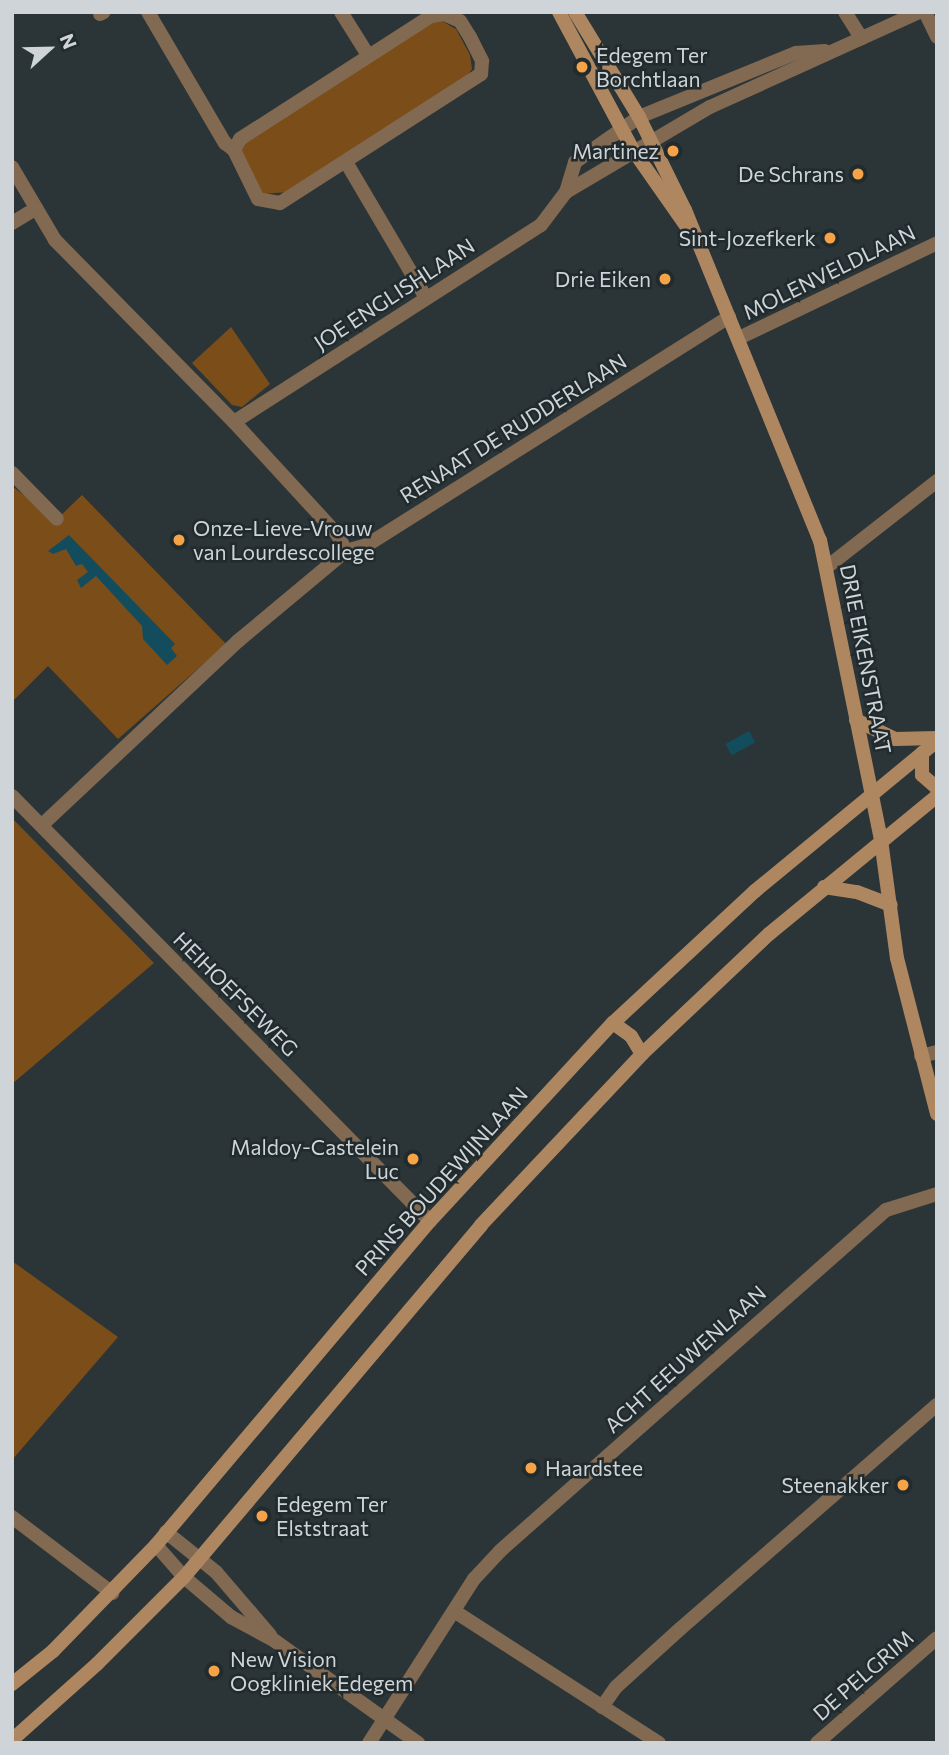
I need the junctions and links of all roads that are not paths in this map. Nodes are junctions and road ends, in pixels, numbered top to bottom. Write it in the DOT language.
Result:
graph roads {
  1 [pos="148,12"];
  2 [pos="341,12"];
  3 [pos="559,12"];
  4 [pos="575,12"];
  5 [pos="845,12"];
  6 [pos="919,12"];
  7 [pos="925,12"];
  8 [pos="937,37"];
  9 [pos="861,38"];
  10 [pos="825,51"];
  11 [pos="368,55"];
  12 [pos="639,117"];
  13 [pos="621,129"];
  14 [pos="651,140"];
  15 [pos="234,150"];
  16 [pos="634,150"];
  17 [pos="346,162"];
  18 [pos="12,167"];
  19 [pos="566,192"];
  20 [pos="35,209"];
  21 [pos="12,223"];
  22 [pos="690,230"];
  23 [pos="937,243"];
  24 [pos="426,298"];
  25 [pos="729,317"];
  26 [pos="739,338"];
  27 [pos="234,422"];
  28 [pos="12,473"];
  29 [pos="937,481"];
  30 [pos="57,519"];
  31 [pos="346,551"];
  32 [pos="827,567"];
  33 [pos="856,720"];
  34 [pos="937,739"];
  35 [pos="922,753"];
  36 [pos="937,789"];
  37 [pos="12,796"];
  38 [pos="872,796"];
  39 [pos="937,796"];
  40 [pos="42,825"];
  41 [pos="881,841"];
  42 [pos="824,887"];
  43 [pos="891,905"];
  44 [pos="613,1023"];
  45 [pos="937,1052"];
  46 [pos="642,1054"];
  47 [pos="921,1056"];
  48 [pos="937,1114"];
  49 [pos="937,1194"];
  50 [pos="430,1221"];
  51 [pos="937,1405"];
  52 [pos="12,1517"];
  53 [pos="166,1532"];
  54 [pos="156,1545"];
  55 [pos="200,1558"];
  56 [pos="184,1577"];
  57 [pos="112,1593"];
  58 [pos="454,1611"];
  59 [pos="937,1638"];
  60 [pos="275,1642"];
  61 [pos="12,1685"];
  62 [pos="602,1707"];
  63 [pos="385,1718"];
  64 [pos="12,1740"];
  65 [pos="369,1743"];
  66 [pos="418,1743"];
  67 [pos="659,1743"];
  68 [pos="817,1743"];
  1 -- 15 [label="street"];
  2 -- 11 [label="street"];
  3 -- 13 [label="main road, DRIE EIKENSTRAAT"];
  4 -- 12 [label="main road, DRIE EIKENSTRAAT"];
  5 -- 9 [label="street"];
  6 -- 9 [label="street"];
  7 -- 8 [label="street"];
  9 -- 10 [label="street"];
  10 -- 12 [label="street, JOE ENGLISHLAAN"];
  10 -- 14 [label="street, JOE ENGLISHLAAN"];
  11 -- 15 [label="street"];
  11 -- 17 [label="street"];
  12 -- 13 [label="street, JOE ENGLISHLAAN"];
  12 -- 14 [label="main road, DRIE EIKENSTRAAT"];
  13 -- 16 [label="main road, DRIE EIKENSTRAAT"];
  13 -- 19 [label="street, JOE ENGLISHLAAN"];
  14 -- 16 [label="street, JOE ENGLISHLAAN"];
  14 -- 22 [label="main road, DRIE EIKENSTRAAT"];
  15 -- 17 [label="street"];
  16 -- 19 [label="street, JOE ENGLISHLAAN"];
  16 -- 22 [label="main road, DRIE EIKENSTRAAT"];
  17 -- 24 [label="street"];
  18 -- 20 [label="street"];
  19 -- 24 [label="street, JOE ENGLISHLAAN"];
  20 -- 21 [label="street"];
  20 -- 27 [label="street"];
  22 -- 25 [label="main road, DRIE EIKENSTRAAT"];
  23 -- 26 [label="street, MOLENVELDLAAN"];
  24 -- 27 [label="street, JOE ENGLISHLAAN"];
  25 -- 26 [label="main road, DRIE EIKENSTRAAT"];
  25 -- 31 [label="street, RENAAT DE RUDDERLAAN"];
  26 -- 32 [label="main road, DRIE EIKENSTRAAT"];
  27 -- 31 [label="street"];
  28 -- 30 [label="street"];
  29 -- 32 [label="street"];
  31 -- 40 [label="street, RENAAT DE RUDDERLAAN"];
  32 -- 33 [label="main road, DRIE EIKENSTRAAT"];
  33 -- 34 [label="main road"];
  33 -- 38 [label="main road, DRIE EIKENSTRAAT"];
  34 -- 35 [label="main road, PRINS BOUDEWIJNLAAN"];
  35 -- 36 [label="main road"];
  35 -- 38 [label="main road, PRINS BOUDEWIJNLAAN"];
  37 -- 40 [label="street, HEIHOEFSEWEG"];
  38 -- 41 [label="main road, DRIE EIKENSTRAAT"];
  38 -- 44 [label="main road, PRINS BOUDEWIJNLAAN"];
  39 -- 41 [label="main road"];
  40 -- 50 [label="street, HEIHOEFSEWEG"];
  41 -- 42 [label="main road"];
  41 -- 43 [label="main road, DRIE EIKENSTRAAT"];
  42 -- 43 [label="main road"];
  42 -- 46 [label="main road"];
  43 -- 47 [label="main road, DRIE EIKENSTRAAT"];
  44 -- 46 [label="main road"];
  44 -- 50 [label="main road, PRINS BOUDEWIJNLAAN"];
  45 -- 47 [label="street"];
  46 -- 55 [label="main road"];
  47 -- 48 [label="main road, DRIE EIKENSTRAAT"];
  49 -- 58 [label="street, ACHT EEUWENLAAN"];
  50 -- 53 [label="main road, PRINS BOUDEWIJNLAAN"];
  51 -- 62 [label="street"];
  52 -- 57 [label="street"];
  53 -- 54 [label="main road, PRINS BOUDEWIJNLAAN"];
  53 -- 55 [label="street"];
  54 -- 56 [label="street"];
  54 -- 57 [label="main road, PRINS BOUDEWIJNLAAN"];
  55 -- 56 [label="main road"];
  55 -- 60 [label="street"];
  56 -- 60 [label="street"];
  56 -- 64 [label="main road"];
  57 -- 61 [label="main road, PRINS BOUDEWIJNLAAN"];
  58 -- 62 [label="street"];
  58 -- 63 [label="street, ACHT EEUWENLAAN"];
  59 -- 68 [label="street, DE PELGRIM"];
  60 -- 63 [label="street"];
  62 -- 67 [label="street"];
  63 -- 65 [label="street, ACHT EEUWENLAAN"];
  63 -- 66 [label="street"];
}
